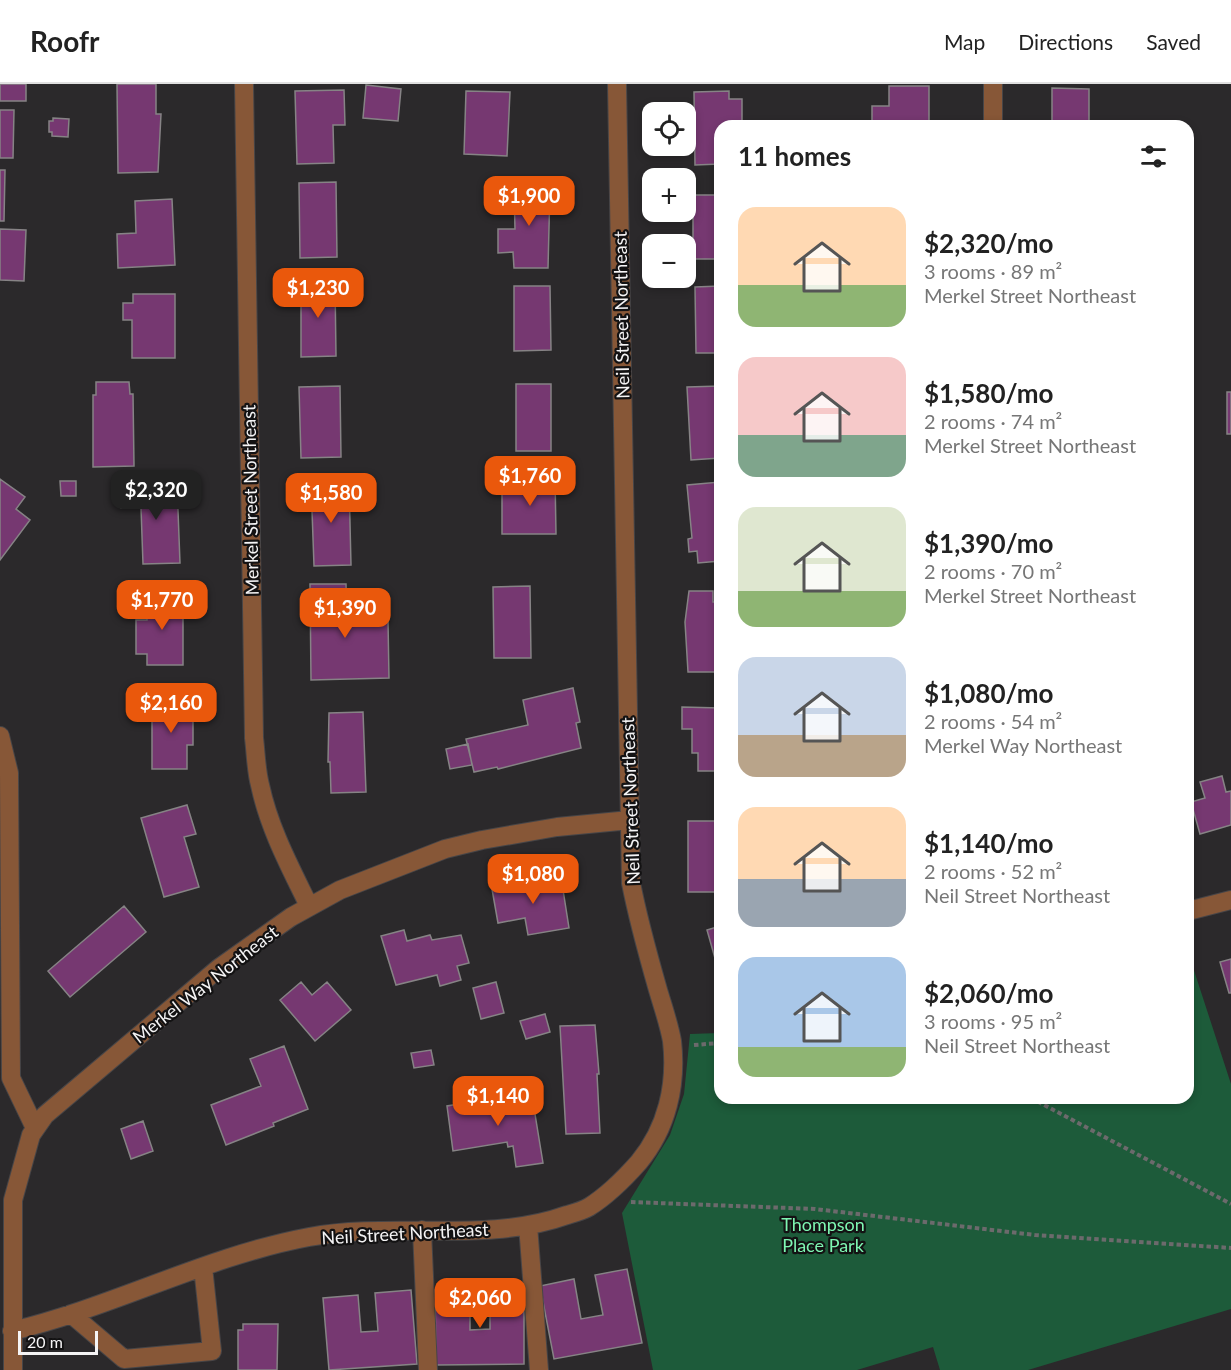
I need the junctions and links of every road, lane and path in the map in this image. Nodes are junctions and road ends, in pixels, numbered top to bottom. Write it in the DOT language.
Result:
graph roads {
  1 [pos="244,84"];
  2 [pos="617,84"];
  3 [pos="993,84"];
  4 [pos="993,120"];
  5 [pos="0,736"];
  6 [pos="630,820"];
  7 [pos="1231,900"];
  8 [pos="309,906"];
  9 [pos="1194,909"];
  10 [pos="1042,1104"];
  11 [pos="35,1128"];
  12 [pos="598,1200"];
  13 [pos="1231,1204"];
  14 [pos="528,1225"];
  15 [pos="422,1230"];
  16 [pos="1231,1248"];
  17 [pos="203,1267"];
  18 [pos="6,1299"];
  19 [pos="71,1314"];
  20 [pos="12,1331"];
  21 [pos="13,1370"];
  22 [pos="428,1370"];
  23 [pos="540,1370"];
  1 -- 8 [label="street, Merkel Street Northeast"];
  2 -- 6 [label="street, Neil Street Northeast"];
  3 -- 4 [label="street"];
  5 -- 11 [label="street"];
  6 -- 8 [label="street, Merkel Way Northeast"];
  6 -- 12 [label="street, Neil Street Northeast"];
  7 -- 9 [label="street"];
  8 -- 11 [label="street, Merkel Way Northeast"];
  10 -- 13 [label="path"];
  11 -- 18 [label="street, Merkel Way Northeast"];
  12 -- 14 [label="street, Neil Street Northeast"];
  12 -- 16 [label="path"];
  14 -- 15 [label="street, Neil Street Northeast"];
  14 -- 23 [label="street"];
  15 -- 17 [label="street, Neil Street Northeast"];
  15 -- 22 [label="street"];
  17 -- 19 [label="street, Neil Street Northeast"];
  17 -- 19 [label="street"];
  18 -- 20 [label="street, Merkel Way Northeast"];
  19 -- 20 [label="street, Neil Street Northeast"];
  20 -- 21 [label="street"];
}
